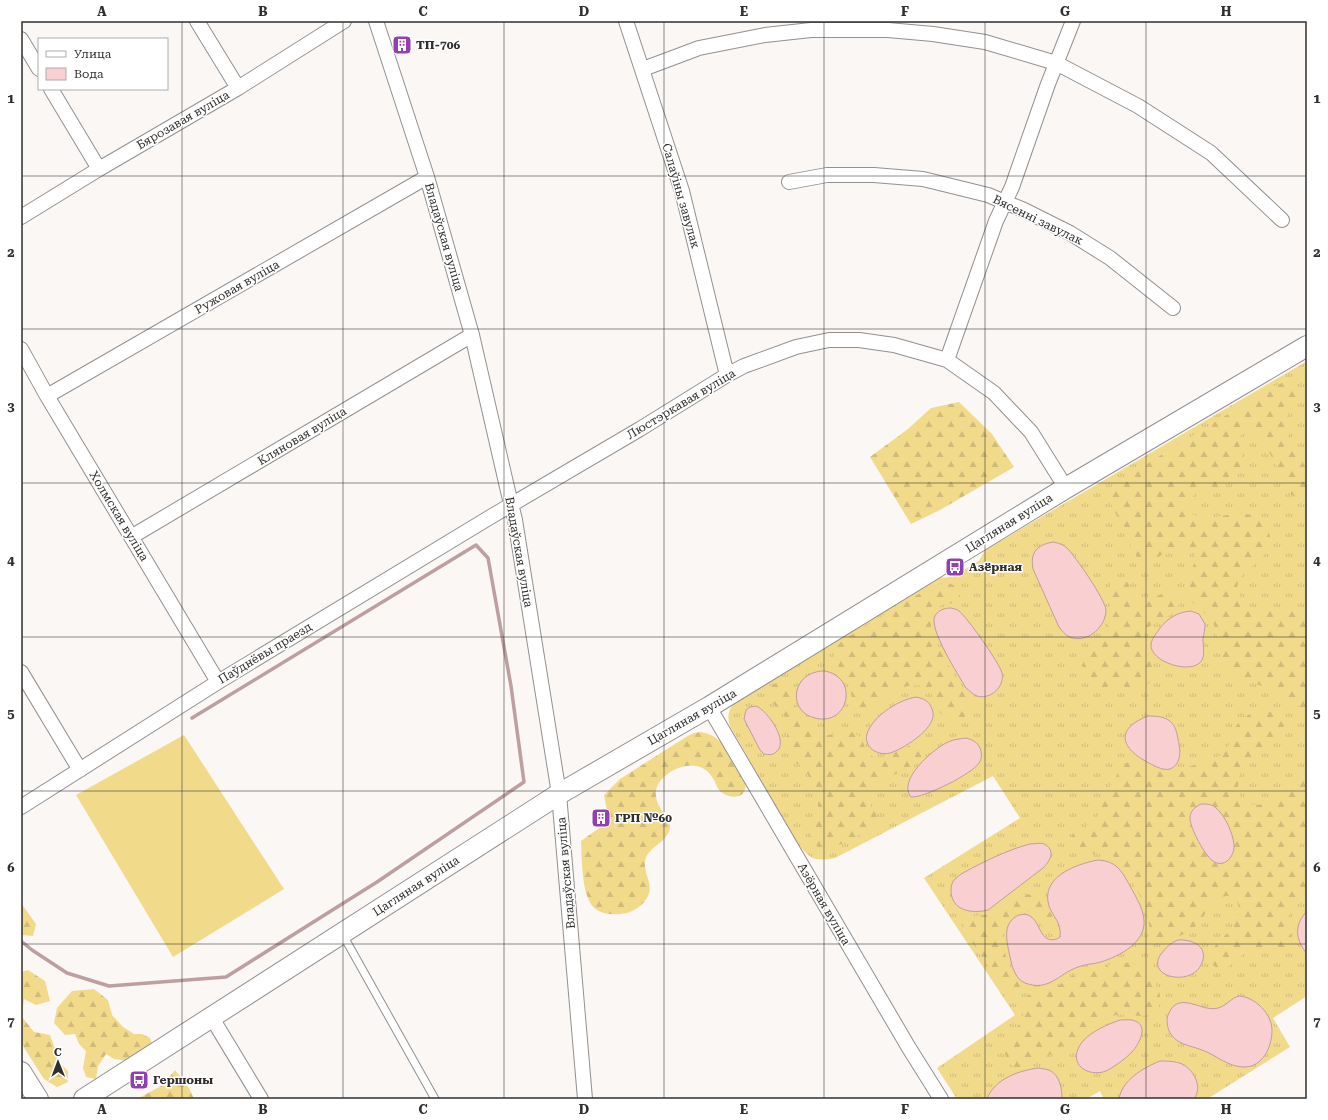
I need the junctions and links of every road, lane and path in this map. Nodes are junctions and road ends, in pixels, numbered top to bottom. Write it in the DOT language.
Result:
graph roads {
  1 [pos="197,21"];
  2 [pos="344,21"];
  3 [pos="376,21"];
  4 [pos="626,21"];
  5 [pos="1073,21"];
  6 [pos="21,39"];
  7 [pos="1056,63"];
  8 [pos="38,67"];
  9 [pos="643,70"];
  10 [pos="238,88"];
  11 [pos="52,90"];
  12 [pos="99,169"];
  13 [pos="427,177"];
  14 [pos="789,182"];
  15 [pos="1005,202"];
  16 [pos="21,217"];
  17 [pos="1282,220"];
  18 [pos="1173,308"];
  19 [pos="472,335"];
  20 [pos="1307,346"];
  21 [pos="21,349"];
  22 [pos="946,360"];
  23 [pos="727,375"];
  24 [pos="47,396"];
  25 [pos="1066,488"];
  26 [pos="511,504"];
  27 [pos="132,537"];
  28 [pos="21,672"];
  29 [pos="218,682"];
  30 [pos="710,707"];
  31 [pos="80,770"];
  32 [pos="559,794"];
  33 [pos="21,807"];
  34 [pos="342,933"];
  35 [pos="212,1018"];
  36 [pos="21,1072"];
  37 [pos="38,1099"];
  38 [pos="84,1099"];
  39 [pos="260,1099"];
  40 [pos="435,1099"];
  41 [pos="585,1099"];
  42 [pos="941,1099"];
  1 -- 10 [label="street"];
  2 -- 10 [label="street, Бярозавая вуліца"];
  3 -- 13 [label="street, Владаўская вуліца"];
  4 -- 9 [label="street, Салаўіны завулак"];
  5 -- 7 [label="street"];
  6 -- 8 [label="street"];
  7 -- 9 [label="street"];
  7 -- 15 [label="street"];
  7 -- 17 [label="street"];
  9 -- 23 [label="street, Салаўіны завулак"];
  10 -- 12 [label="street, Бярозавая вуліца"];
  11 -- 12 [label="street"];
  12 -- 16 [label="street, Бярозавая вуліца"];
  13 -- 19 [label="street, Владаўская вуліца"];
  13 -- 24 [label="street, Ружовая вуліца"];
  14 -- 15 [label="street, Вясенні завулак"];
  15 -- 18 [label="street, Вясенні завулак"];
  15 -- 22 [label="street"];
  19 -- 26 [label="street, Владаўская вуліца"];
  19 -- 27 [label="street, Кляновая вуліца"];
  20 -- 25 [label="street, Цагляная вуліца"];
  21 -- 24 [label="street, Холмская вуліца"];
  22 -- 23 [label="street, Люстэркавая вуліца"];
  22 -- 25 [label="street, Люстэркавая вуліца"];
  23 -- 26 [label="street, Люстэркавая вуліца"];
  24 -- 27 [label="street, Холмская вуліца"];
  25 -- 30 [label="street, Цагляная вуліца"];
  26 -- 29 [label="street, Паўднёвы праезд"];
  26 -- 32 [label="street, Владаўская вуліца"];
  27 -- 29 [label="street, Холмская вуліца"];
  28 -- 31 [label="street"];
  29 -- 31 [label="street, Паўднёвы праезд"];
  30 -- 32 [label="street, Цагляная вуліца"];
  30 -- 42 [label="street, Азёрная вуліца"];
  31 -- 33 [label="street, Паўднёвы праезд"];
  32 -- 34 [label="street, Цагляная вуліца"];
  32 -- 41 [label="street, Владаўская вуліца"];
  34 -- 35 [label="street, Цагляная вуліца"];
  34 -- 40 [label="lane"];
  35 -- 38 [label="street, Цагляная вуліца"];
  35 -- 39 [label="street"];
  36 -- 37 [label="street"];
}
